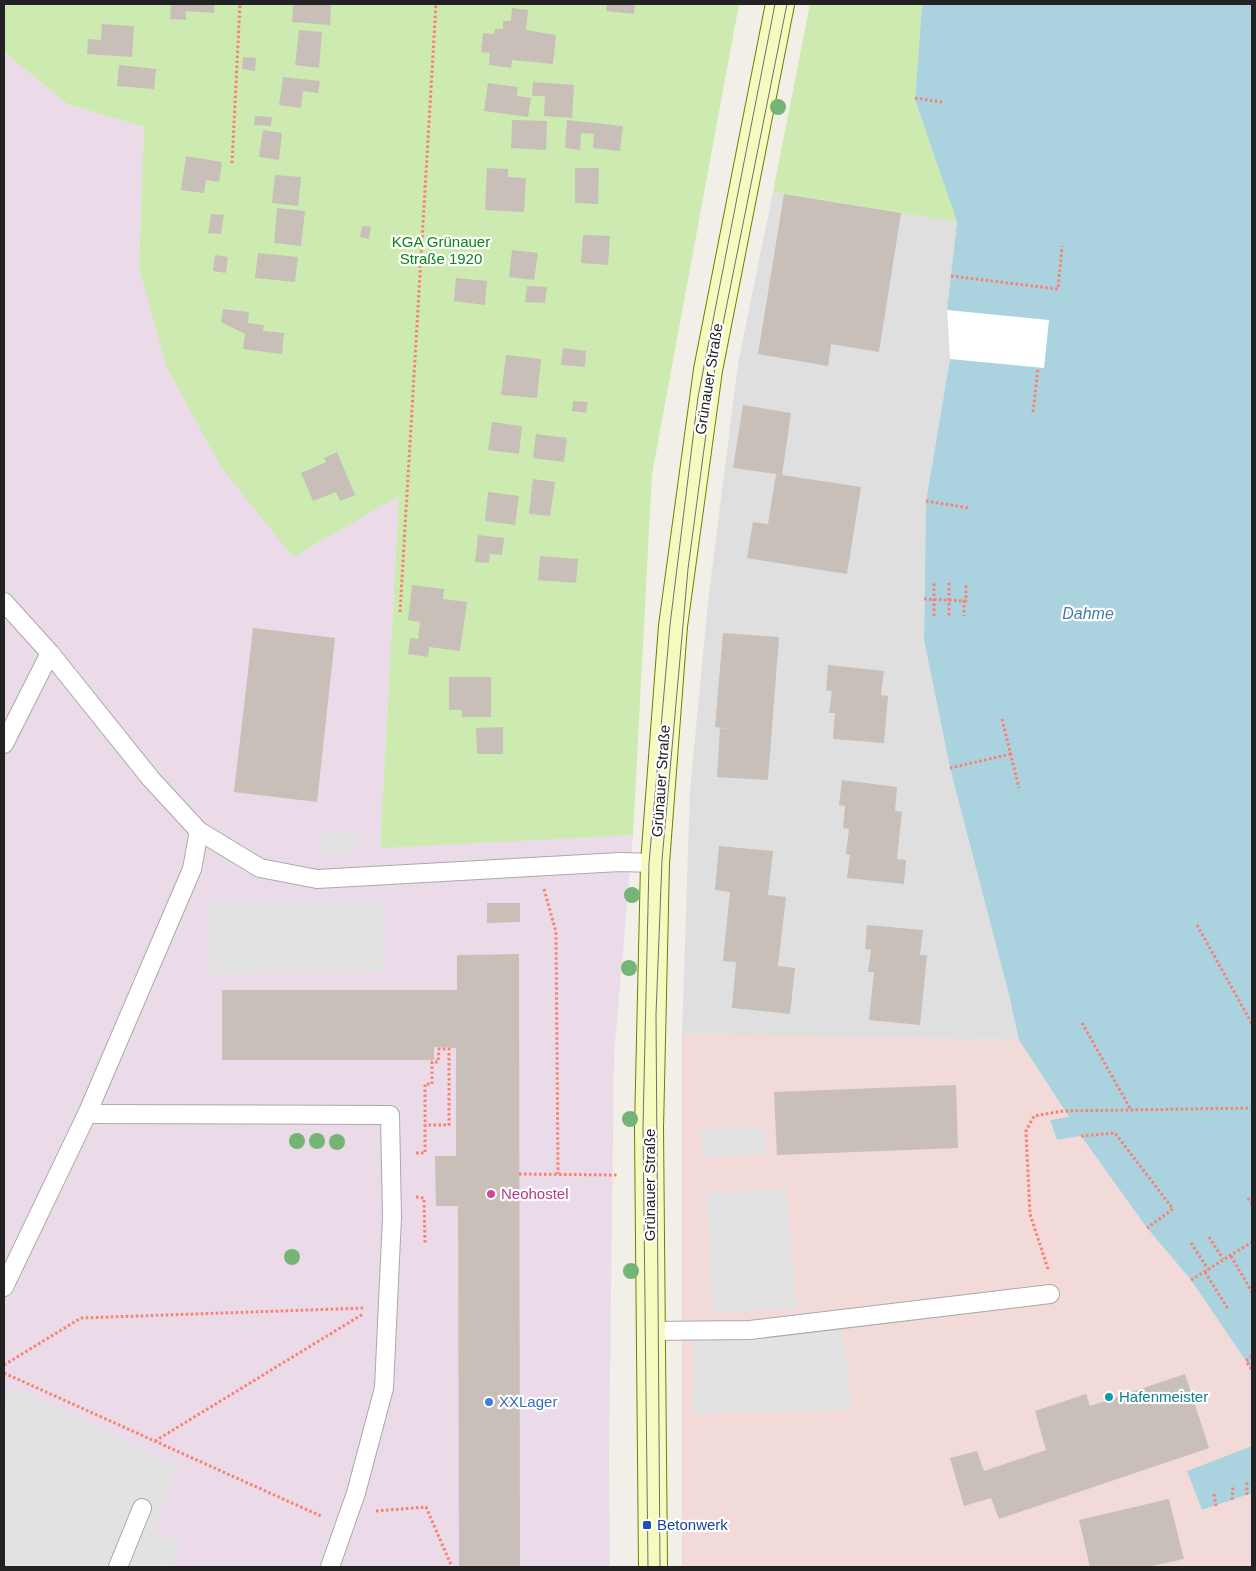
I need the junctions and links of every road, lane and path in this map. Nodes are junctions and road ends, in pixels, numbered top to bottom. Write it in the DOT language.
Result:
graph roads {
  1 [pos="240,4"];
  2 [pos="436,4"];
  3 [pos="780,4"];
  4 [pos="915,98"];
  5 [pos="942,102"];
  6 [pos="232,163"];
  7 [pos="1062,246"];
  8 [pos="951,276"];
  9 [pos="1038,368"];
  10 [pos="1033,412"];
  11 [pos="926,501"];
  12 [pos="969,508"];
  13 [pos="934,583"];
  14 [pos="949,583"];
  15 [pos="966,585"];
  16 [pos="924,599"];
  17 [pos="934,600"];
  18 [pos="949,600"];
  19 [pos="964,600"];
  20 [pos="4,602"];
  21 [pos="400,612"];
  22 [pos="934,616"];
  23 [pos="949,616"];
  24 [pos="964,616"];
  25 [pos="50,653"];
  26 [pos="4,707"];
  27 [pos="1002,719"];
  28 [pos="16,720"];
  29 [pos="4,744"];
  30 [pos="1011,754"];
  31 [pos="950,768"];
  32 [pos="1019,788"];
  33 [pos="199,831"];
  34 [pos="655,862"];
  35 [pos="544,866"];
  36 [pos="1197,924"];
  37 [pos="1082,1023"];
  38 [pos="1252,1024"];
  39 [pos="1252,1108"];
  40 [pos="1130,1110"];
  41 [pos="87,1114"];
  42 [pos="425,1125"];
  43 [pos="1081,1136"];
  44 [pos="416,1161"];
  45 [pos="519,1174"];
  46 [pos="558,1174"];
  47 [pos="617,1175"];
  48 [pos="416,1188"];
  49 [pos="1248,1198"];
  50 [pos="1252,1204"];
  51 [pos="1147,1228"];
  52 [pos="1209,1236"];
  53 [pos="1252,1242"];
  54 [pos="425,1243"];
  55 [pos="1192,1243"];
  56 [pos="1230,1256"];
  57 [pos="1223,1260"];
  58 [pos="1206,1270"];
  59 [pos="1191,1280"];
  60 [pos="4,1287"];
  61 [pos="1252,1292"];
  62 [pos="1050,1294"];
  63 [pos="1228,1309"];
  64 [pos="650,1331"];
  65 [pos="1252,1356"];
  66 [pos="4,1365"];
  67 [pos="1252,1370"];
  68 [pos="4,1373"];
  69 [pos="154,1442"];
  70 [pos="1247,1480"];
  71 [pos="1233,1485"];
  72 [pos="1214,1494"];
  73 [pos="1247,1495"];
  74 [pos="1232,1500"];
  75 [pos="351,1506"];
  76 [pos="1216,1506"];
  77 [pos="142,1508"];
  78 [pos="344,1526"];
  79 [pos="118,1567"];
  80 [pos="330,1567"];
  81 [pos="452,1567"];
  82 [pos="653,1567"];
  1 -- 6 [label="path"];
  2 -- 21 [label="path"];
  3 -- 34 [label="main road, Grünauer Straße"];
  4 -- 5 [label="path"];
  7 -- 8 [label="path"];
  9 -- 10 [label="path"];
  11 -- 12 [label="path"];
  13 -- 17 [label="path"];
  14 -- 18 [label="path"];
  15 -- 19 [label="path"];
  16 -- 17 [label="path"];
  17 -- 18 [label="path"];
  17 -- 22 [label="path"];
  18 -- 19 [label="path"];
  18 -- 23 [label="path"];
  19 -- 24 [label="path"];
  20 -- 25 [label="lane"];
  25 -- 28 [label="lane"];
  25 -- 33 [label="lane"];
  26 -- 28 [label="lane"];
  27 -- 30 [label="path"];
  28 -- 29 [label="lane"];
  30 -- 31 [label="path"];
  30 -- 32 [label="path"];
  33 -- 35 [label="lane"];
  33 -- 41 [label="lane"];
  34 -- 35 [label="lane"];
  34 -- 64 [label="main road, Grünauer Straße"];
  35 -- 46 [label="path"];
  36 -- 38 [label="path"];
  37 -- 40 [label="path"];
  39 -- 40 [label="path"];
  40 -- 62 [label="path"];
  41 -- 60 [label="lane"];
  41 -- 75 [label="lane"];
  42 -- 42 [label="path"];
  42 -- 44 [label="path"];
  43 -- 51 [label="path"];
  45 -- 46 [label="path"];
  46 -- 47 [label="path"];
  48 -- 54 [label="path"];
  49 -- 50 [label="path"];
  52 -- 57 [label="path"];
  53 -- 58 [label="path"];
  55 -- 58 [label="path"];
  56 -- 61 [label="path"];
  58 -- 59 [label="path"];
  58 -- 63 [label="path"];
  62 -- 64 [label="lane"];
  64 -- 82 [label="main road, Grünauer Straße"];
  65 -- 67 [label="path"];
  66 -- 69 [label="path"];
  68 -- 69 [label="path"];
  69 -- 78 [label="path"];
  70 -- 73 [label="path"];
  71 -- 74 [label="path"];
  72 -- 76 [label="path"];
  75 -- 78 [label="lane"];
  75 -- 81 [label="path"];
  77 -- 79 [label="lane"];
  78 -- 80 [label="lane"];
}
